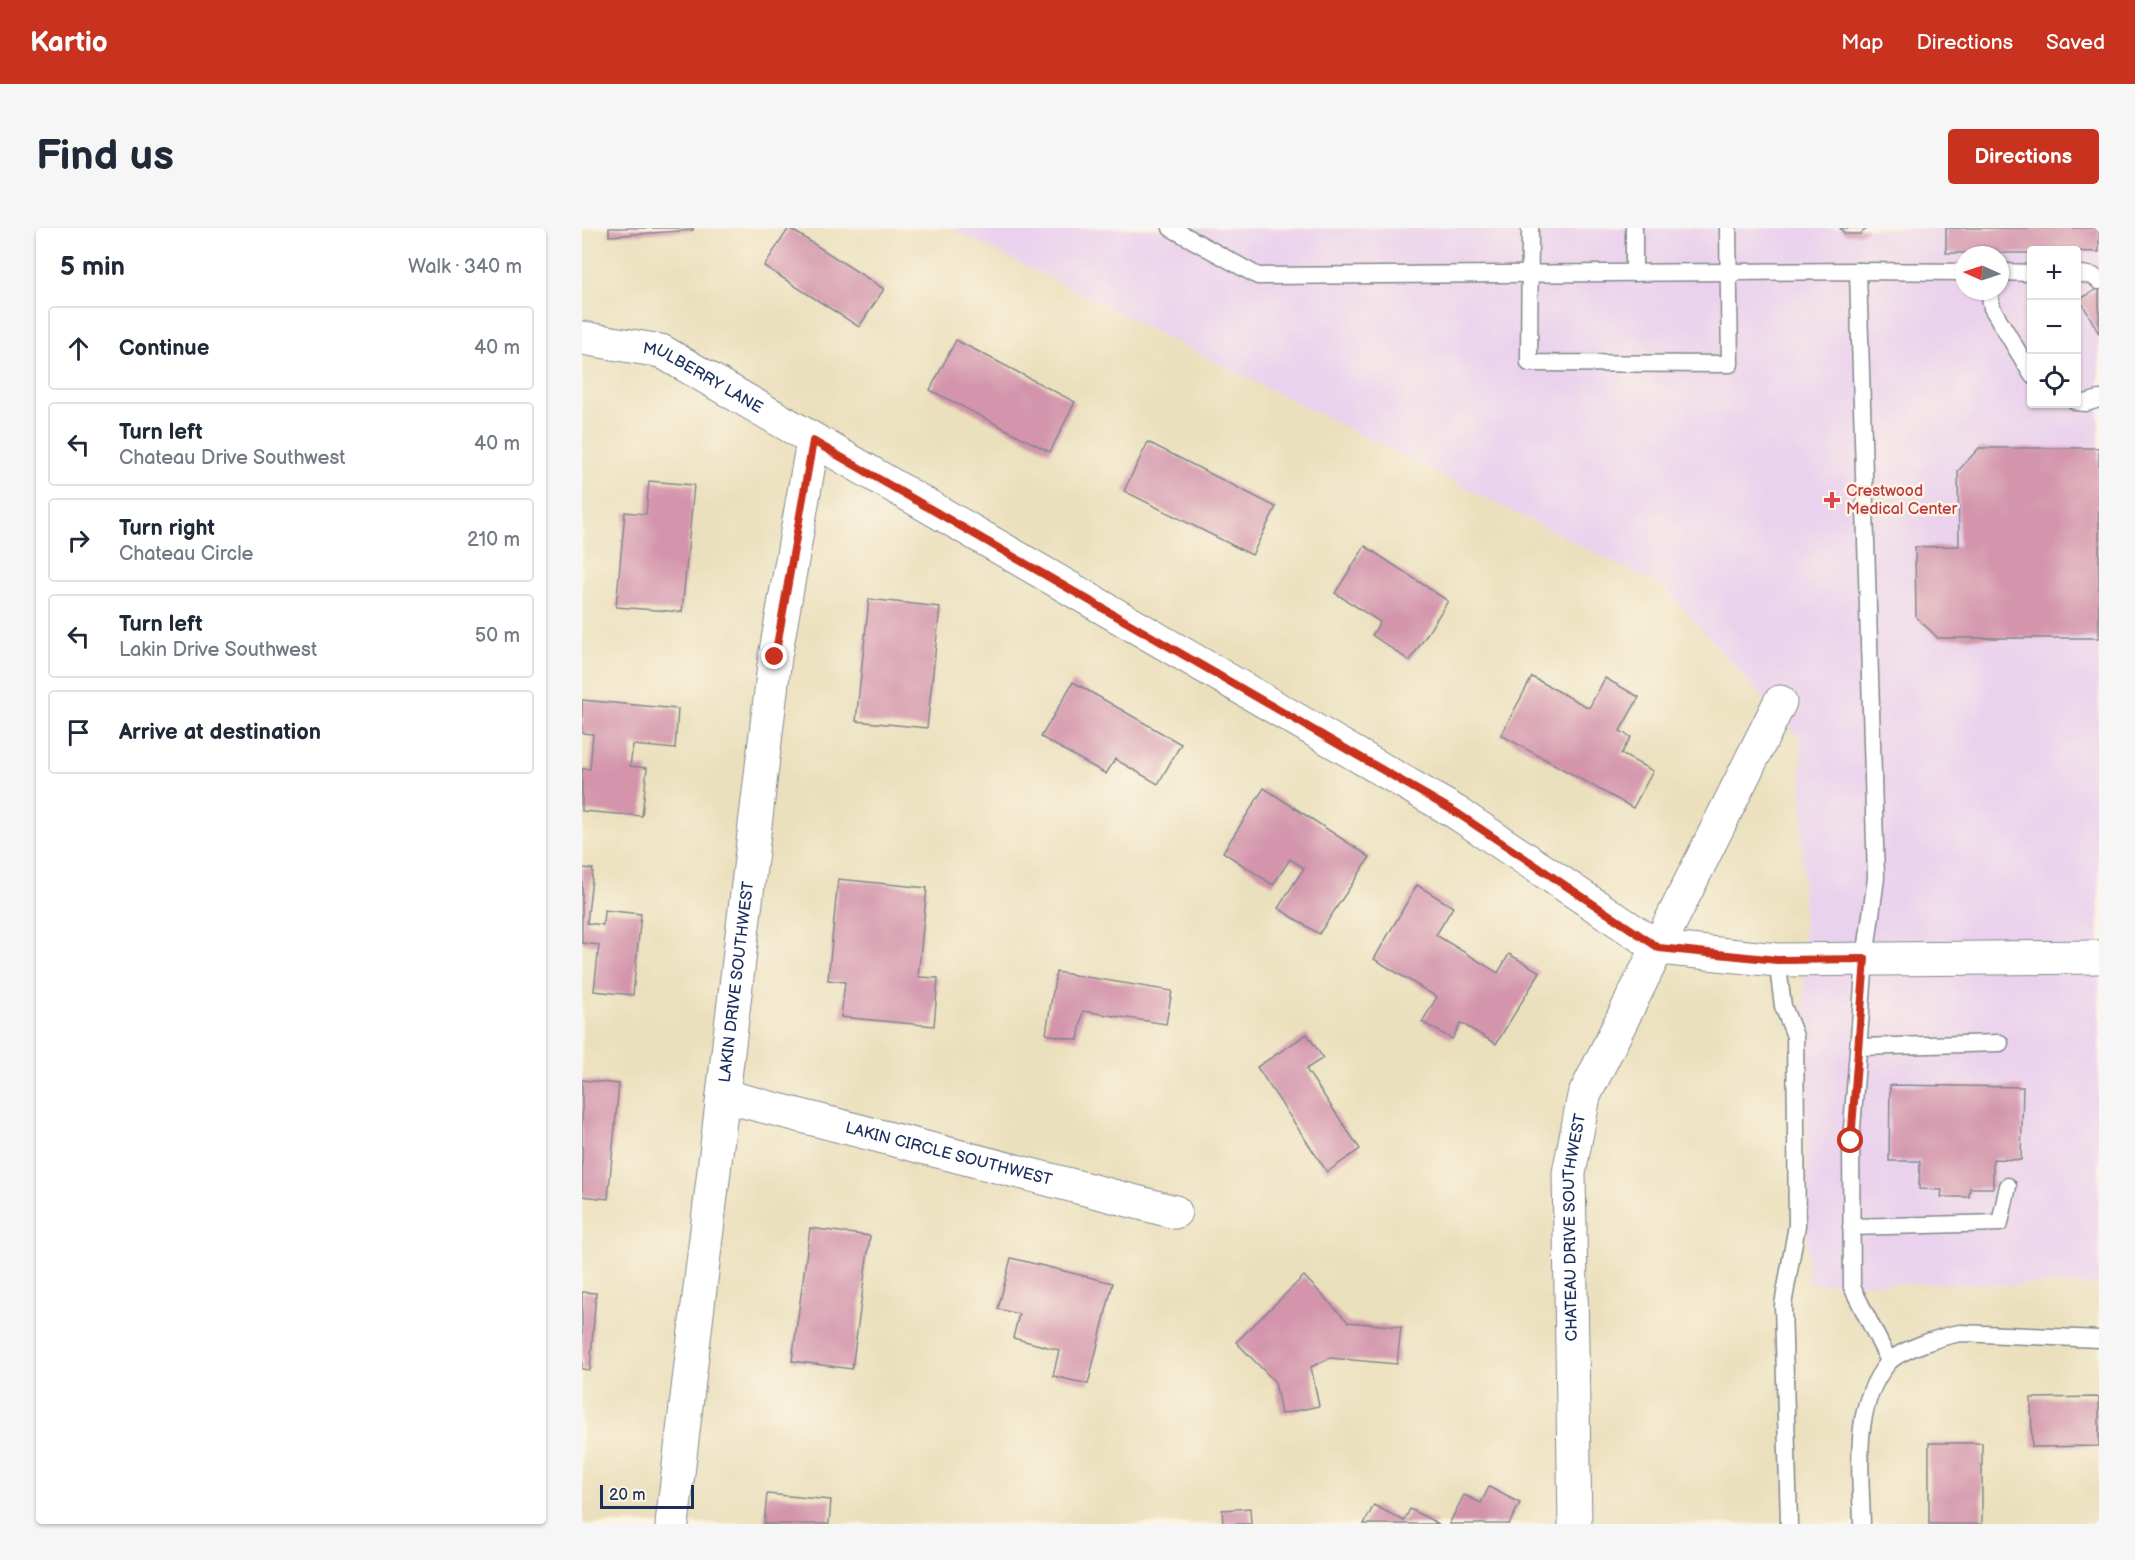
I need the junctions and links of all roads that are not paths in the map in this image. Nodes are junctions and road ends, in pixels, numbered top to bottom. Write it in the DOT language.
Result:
graph roads {
  1 [pos="1171,228"];
  2 [pos="1530,228"];
  3 [pos="1634,228"];
  4 [pos="1728,228"];
  5 [pos="1858,271"];
  6 [pos="1729,272"];
  7 [pos="1955,272"];
  8 [pos="2009,272"];
  9 [pos="1634,273"];
  10 [pos="2027,273"];
  11 [pos="1530,274"];
  12 [pos="2081,274"];
  13 [pos="2099,281"];
  14 [pos="1991,300"];
  15 [pos="582,338"];
  16 [pos="2027,368"];
  17 [pos="2099,399"];
  18 [pos="2081,402"];
  19 [pos="813,441"];
  20 [pos="1780,702"];
  21 [pos="1659,948"];
  22 [pos="2099,957"];
  23 [pos="1865,959"];
  24 [pos="1777,960"];
  25 [pos="2000,1043"];
  26 [pos="1858,1047"];
  27 [pos="724,1096"];
  28 [pos="2008,1186"];
  29 [pos="1175,1212"];
  30 [pos="1851,1227"];
  31 [pos="2099,1339"];
  32 [pos="1889,1361"];
  33 [pos="672,1524"];
  34 [pos="1575,1524"];
  35 [pos="1789,1524"];
  36 [pos="1862,1524"];
  1 -- 11 [label="lane"];
  2 -- 11 [label="lane"];
  3 -- 9 [label="lane"];
  4 -- 6 [label="lane"];
  5 -- 6 [label="lane"];
  5 -- 7 [label="lane"];
  5 -- 23 [label="lane"];
  6 -- 9 [label="lane"];
  6 -- 11 [label="lane"];
  8 -- 10 [label="lane"];
  9 -- 11 [label="lane"];
  12 -- 13 [label="lane"];
  14 -- 16 [label="lane"];
  15 -- 19 [label="street, MULBERRY LANE"];
  17 -- 18 [label="lane"];
  19 -- 21 [label="street, MULBERRY LANE"];
  19 -- 27 [label="street, LAKIN DRIVE SOUTHWEST"];
  20 -- 21 [label="street, CHATEAU DRIVE SOUTHWEST"];
  21 -- 24 [label="street"];
  21 -- 34 [label="street, CHATEAU DRIVE SOUTHWEST"];
  22 -- 23 [label="street"];
  23 -- 24 [label="street"];
  23 -- 26 [label="lane"];
  24 -- 35 [label="lane"];
  25 -- 26 [label="lane"];
  26 -- 30 [label="lane"];
  27 -- 29 [label="street, LAKIN CIRCLE SOUTHWEST"];
  27 -- 33 [label="street, LAKIN DRIVE SOUTHWEST"];
  28 -- 30 [label="lane"];
  30 -- 32 [label="lane"];
  31 -- 32 [label="lane"];
  32 -- 36 [label="lane"];
}
